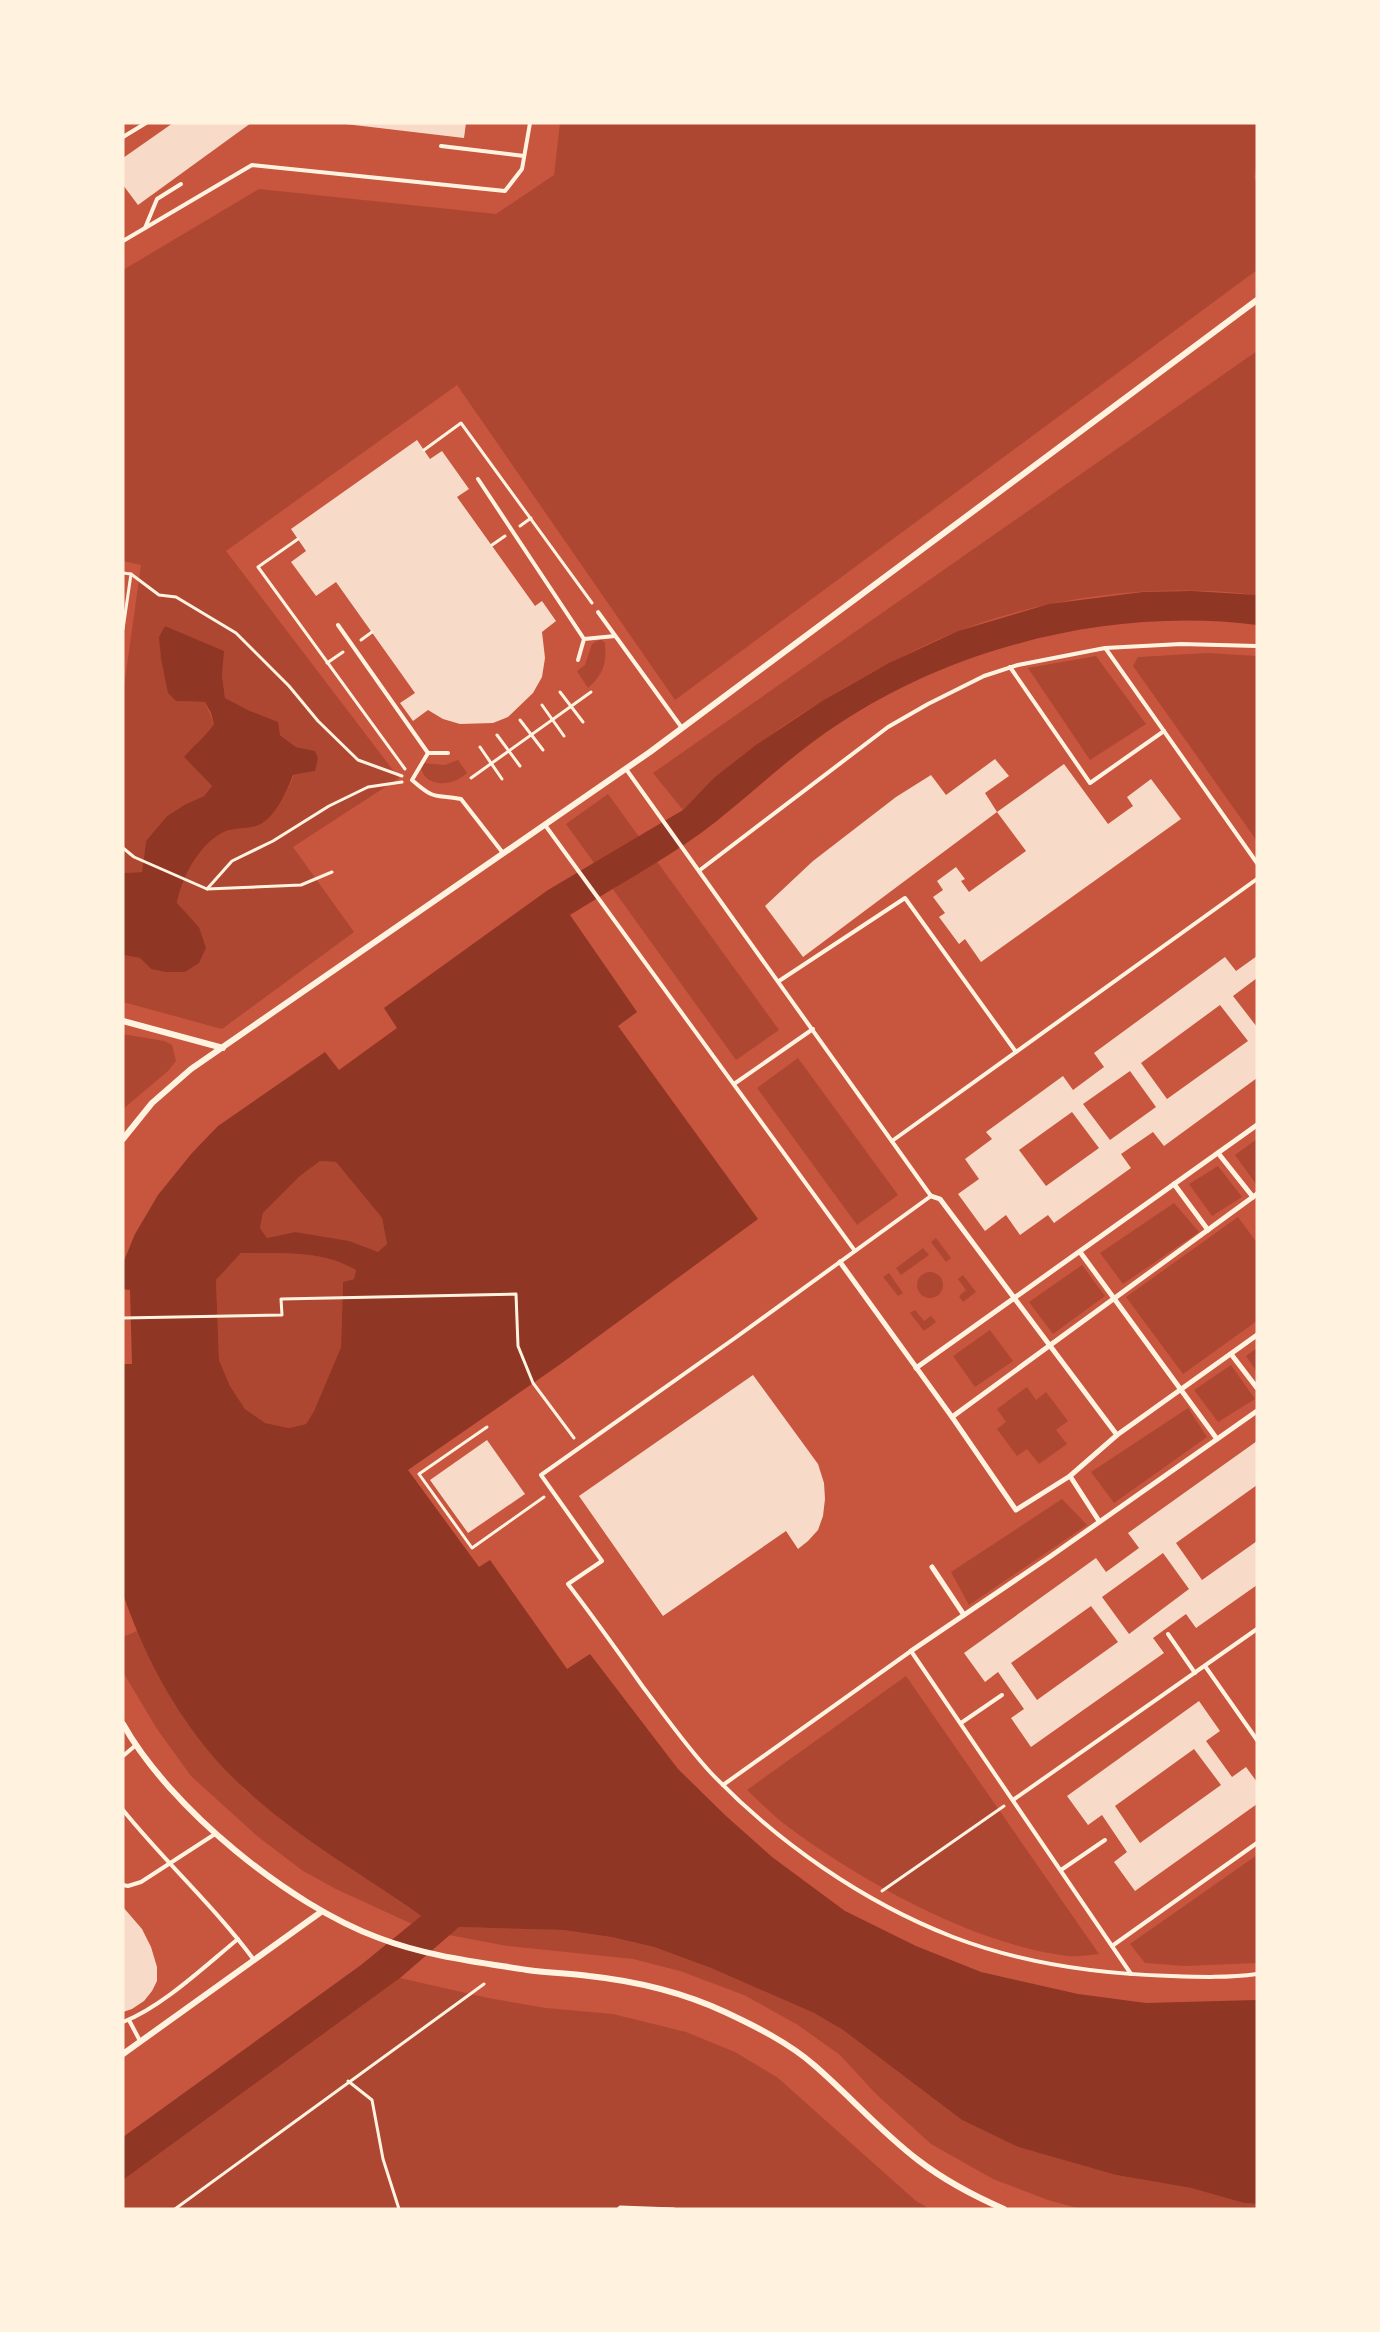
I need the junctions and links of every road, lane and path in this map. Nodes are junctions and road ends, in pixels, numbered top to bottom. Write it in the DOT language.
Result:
graph roads {
  1 [pos="146,123"];
  2 [pos="530,123"];
  3 [pos="123,137"];
  4 [pos="441,146"];
  5 [pos="524,156"];
  6 [pos="181,184"];
  7 [pos="145,228"];
  8 [pos="123,241"];
  9 [pos="1257,300"];
  10 [pos="424,450"];
  11 [pos="478,479"];
  12 [pos="298,539"];
  13 [pos="123,573"];
  14 [pos="131,574"];
  15 [pos="598,612"];
  16 [pos="338,625"];
  17 [pos="123,629"];
  18 [pos="616,636"];
  19 [pos="584,639"];
  20 [pos="1257,646"];
  21 [pos="1106,648"];
  22 [pos="578,660"];
  23 [pos="1010,667"];
  24 [pos="560,692"];
  25 [pos="591,692"];
  26 [pos="542,705"];
  27 [pos="571,706"];
  28 [pos="520,720"];
  29 [pos="553,720"];
  30 [pos="583,722"];
  31 [pos="682,728"];
  32 [pos="1164,731"];
  33 [pos="497,735"];
  34 [pos="531,735"];
  35 [pos="564,736"];
  36 [pos="480,747"];
  37 [pos="543,750"];
  38 [pos="509,751"];
  39 [pos="428,753"];
  40 [pos="448,753"];
  41 [pos="491,764"];
  42 [pos="520,766"];
  43 [pos="626,769"];
  44 [pos="471,778"];
  45 [pos="502,779"];
  46 [pos="412,780"];
  47 [pos="545,825"];
  48 [pos="123,848"];
  49 [pos="503,854"];
  50 [pos="1257,863"];
  51 [pos="700,870"];
  52 [pos="332,873"];
  53 [pos="1257,879"];
  54 [pos="207,889"];
  55 [pos="779,981"];
  56 [pos="123,1021"];
  57 [pos="813,1029"];
  58 [pos="223,1048"];
  59 [pos="1016,1052"];
  60 [pos="734,1084"];
  61 [pos="1257,1125"];
  62 [pos="123,1139"];
  63 [pos="892,1141"];
  64 [pos="1218,1153"];
  65 [pos="1174,1184"];
  66 [pos="931,1196"];
  67 [pos="1255,1196"];
  68 [pos="1208,1230"];
  69 [pos="855,1251"];
  70 [pos="1080,1252"];
  71 [pos="840,1262"];
  72 [pos="1016,1298"];
  73 [pos="1114,1298"];
  74 [pos="123,1318"];
  75 [pos="1257,1335"];
  76 [pos="1051,1345"];
  77 [pos="1231,1354"];
  78 [pos="916,1368"];
  79 [pos="1257,1388"];
  80 [pos="1182,1389"];
  81 [pos="1257,1411"];
  82 [pos="952,1417"];
  83 [pos="486,1427"];
  84 [pos="1117,1435"];
  85 [pos="1217,1439"];
  86 [pos="581,1447"];
  87 [pos="1070,1476"];
  88 [pos="552,1491"];
  89 [pos="1099,1521"];
  90 [pos="932,1566"];
  91 [pos="964,1615"];
  92 [pos="1257,1629"];
  93 [pos="1168,1634"];
  94 [pos="911,1651"];
  95 [pos="1205,1666"];
  96 [pos="1195,1673"];
  97 [pos="1002,1695"];
  98 [pos="961,1723"];
  99 [pos="123,1724"];
  100 [pos="1257,1740"];
  101 [pos="137,1744"];
  102 [pos="123,1756"];
  103 [pos="723,1785"];
  104 [pos="1013,1800"];
  105 [pos="123,1810"];
  106 [pos="215,1834"];
  107 [pos="1106,1840"];
  108 [pos="1257,1843"];
  109 [pos="170,1863"];
  110 [pos="1061,1870"];
  111 [pos="123,1885"];
  112 [pos="873,1897"];
  113 [pos="321,1912"];
  114 [pos="238,1939"];
  115 [pos="1112,1946"];
  116 [pos="254,1960"];
  117 [pos="1132,1974"];
  118 [pos="1257,1974"];
  119 [pos="484,1984"];
  120 [pos="129,2020"];
  121 [pos="123,2022"];
  122 [pos="140,2042"];
  123 [pos="123,2054"];
  124 [pos="348,2081"];
  125 [pos="175,2209"];
  126 [pos="399,2209"];
  127 [pos="618,2209"];
  128 [pos="674,2209"];
  129 [pos="1004,2209"];
  1 -- 3 [label="lane"];
  2 -- 5 [label="lane"];
  4 -- 5 [label="lane"];
  5 -- 7 [label="lane"];
  6 -- 7 [label="lane"];
  7 -- 8 [label="lane"];
  9 -- 31 [label="street"];
  10 -- 15 [label="path"];
  11 -- 19 [label="lane"];
  12 -- 46 [label="path"];
  13 -- 14 [label="path"];
  14 -- 17 [label="path"];
  14 -- 46 [label="path"];
  15 -- 18 [label="lane"];
  16 -- 39 [label="lane"];
  18 -- 19 [label="lane"];
  18 -- 31 [label="lane"];
  19 -- 22 [label="lane"];
  20 -- 21 [label="lane"];
  21 -- 23 [label="lane"];
  21 -- 32 [label="lane"];
  23 -- 32 [label="lane"];
  23 -- 51 [label="lane"];
  24 -- 27 [label="path"];
  25 -- 27 [label="path"];
  26 -- 29 [label="path"];
  27 -- 29 [label="path"];
  27 -- 30 [label="path"];
  28 -- 34 [label="path"];
  29 -- 34 [label="path"];
  29 -- 35 [label="path"];
  31 -- 43 [label="street"];
  32 -- 50 [label="lane"];
  33 -- 38 [label="path"];
  34 -- 37 [label="path"];
  34 -- 38 [label="path"];
  36 -- 41 [label="path"];
  38 -- 41 [label="path"];
  38 -- 42 [label="path"];
  39 -- 40 [label="lane"];
  39 -- 46 [label="lane"];
  41 -- 44 [label="path"];
  41 -- 45 [label="path"];
  43 -- 47 [label="street"];
  43 -- 51 [label="lane"];
  46 -- 49 [label="lane"];
  46 -- 54 [label="path"];
  47 -- 49 [label="street"];
  47 -- 60 [label="lane"];
  48 -- 54 [label="path"];
  49 -- 58 [label="street"];
  51 -- 55 [label="lane"];
  52 -- 54 [label="path"];
  53 -- 59 [label="lane"];
  55 -- 57 [label="lane"];
  55 -- 59 [label="lane"];
  56 -- 58 [label="street"];
  57 -- 60 [label="lane"];
  57 -- 63 [label="lane"];
  58 -- 62 [label="street"];
  59 -- 63 [label="lane"];
  60 -- 69 [label="lane"];
  61 -- 64 [label="street"];
  63 -- 66 [label="lane"];
  64 -- 65 [label="street"];
  64 -- 67 [label="street"];
  65 -- 68 [label="street"];
  65 -- 70 [label="street"];
  66 -- 69 [label="lane"];
  66 -- 72 [label="street"];
  67 -- 68 [label="street"];
  68 -- 73 [label="street"];
  69 -- 71 [label="lane"];
  70 -- 72 [label="street"];
  70 -- 73 [label="street"];
  71 -- 78 [label="street"];
  71 -- 86 [label="lane"];
  72 -- 76 [label="street"];
  72 -- 78 [label="street"];
  73 -- 76 [label="street"];
  73 -- 80 [label="street"];
  74 -- 86 [label="path"];
  75 -- 77 [label="street"];
  76 -- 82 [label="street"];
  76 -- 84 [label="street"];
  77 -- 79 [label="street"];
  77 -- 80 [label="street"];
  78 -- 82 [label="street"];
  80 -- 84 [label="street"];
  80 -- 85 [label="street"];
  81 -- 85 [label="street"];
  82 -- 87 [label="street"];
  83 -- 88 [label="path"];
  84 -- 87 [label="street"];
  85 -- 89 [label="street"];
  86 -- 88 [label="lane"];
  87 -- 89 [label="street"];
  88 -- 103 [label="lane"];
  89 -- 91 [label="street"];
  90 -- 91 [label="street"];
  91 -- 94 [label="street"];
  92 -- 95 [label="lane"];
  93 -- 96 [label="lane"];
  94 -- 98 [label="lane"];
  94 -- 103 [label="lane"];
  95 -- 96 [label="lane"];
  95 -- 100 [label="lane"];
  96 -- 104 [label="lane"];
  97 -- 98 [label="lane"];
  98 -- 104 [label="lane"];
  99 -- 101 [label="street"];
  101 -- 102 [label="lane"];
  101 -- 106 [label="street"];
  103 -- 112 [label="lane"];
  104 -- 110 [label="lane"];
  104 -- 112 [label="path"];
  105 -- 109 [label="lane"];
  106 -- 109 [label="lane"];
  106 -- 113 [label="street"];
  107 -- 110 [label="lane"];
  108 -- 115 [label="lane"];
  109 -- 111 [label="lane"];
  109 -- 114 [label="lane"];
  110 -- 115 [label="lane"];
  112 -- 117 [label="lane"];
  113 -- 116 [label="street"];
  113 -- 129 [label="street"];
  114 -- 116 [label="lane"];
  114 -- 120 [label="lane"];
  115 -- 117 [label="lane"];
  116 -- 122 [label="street"];
  117 -- 118 [label="lane"];
  119 -- 124 [label="path"];
  120 -- 121 [label="lane"];
  120 -- 122 [label="lane"];
  122 -- 123 [label="street"];
  124 -- 125 [label="path"];
  124 -- 126 [label="path"];
  127 -- 128 [label="path"];
}
